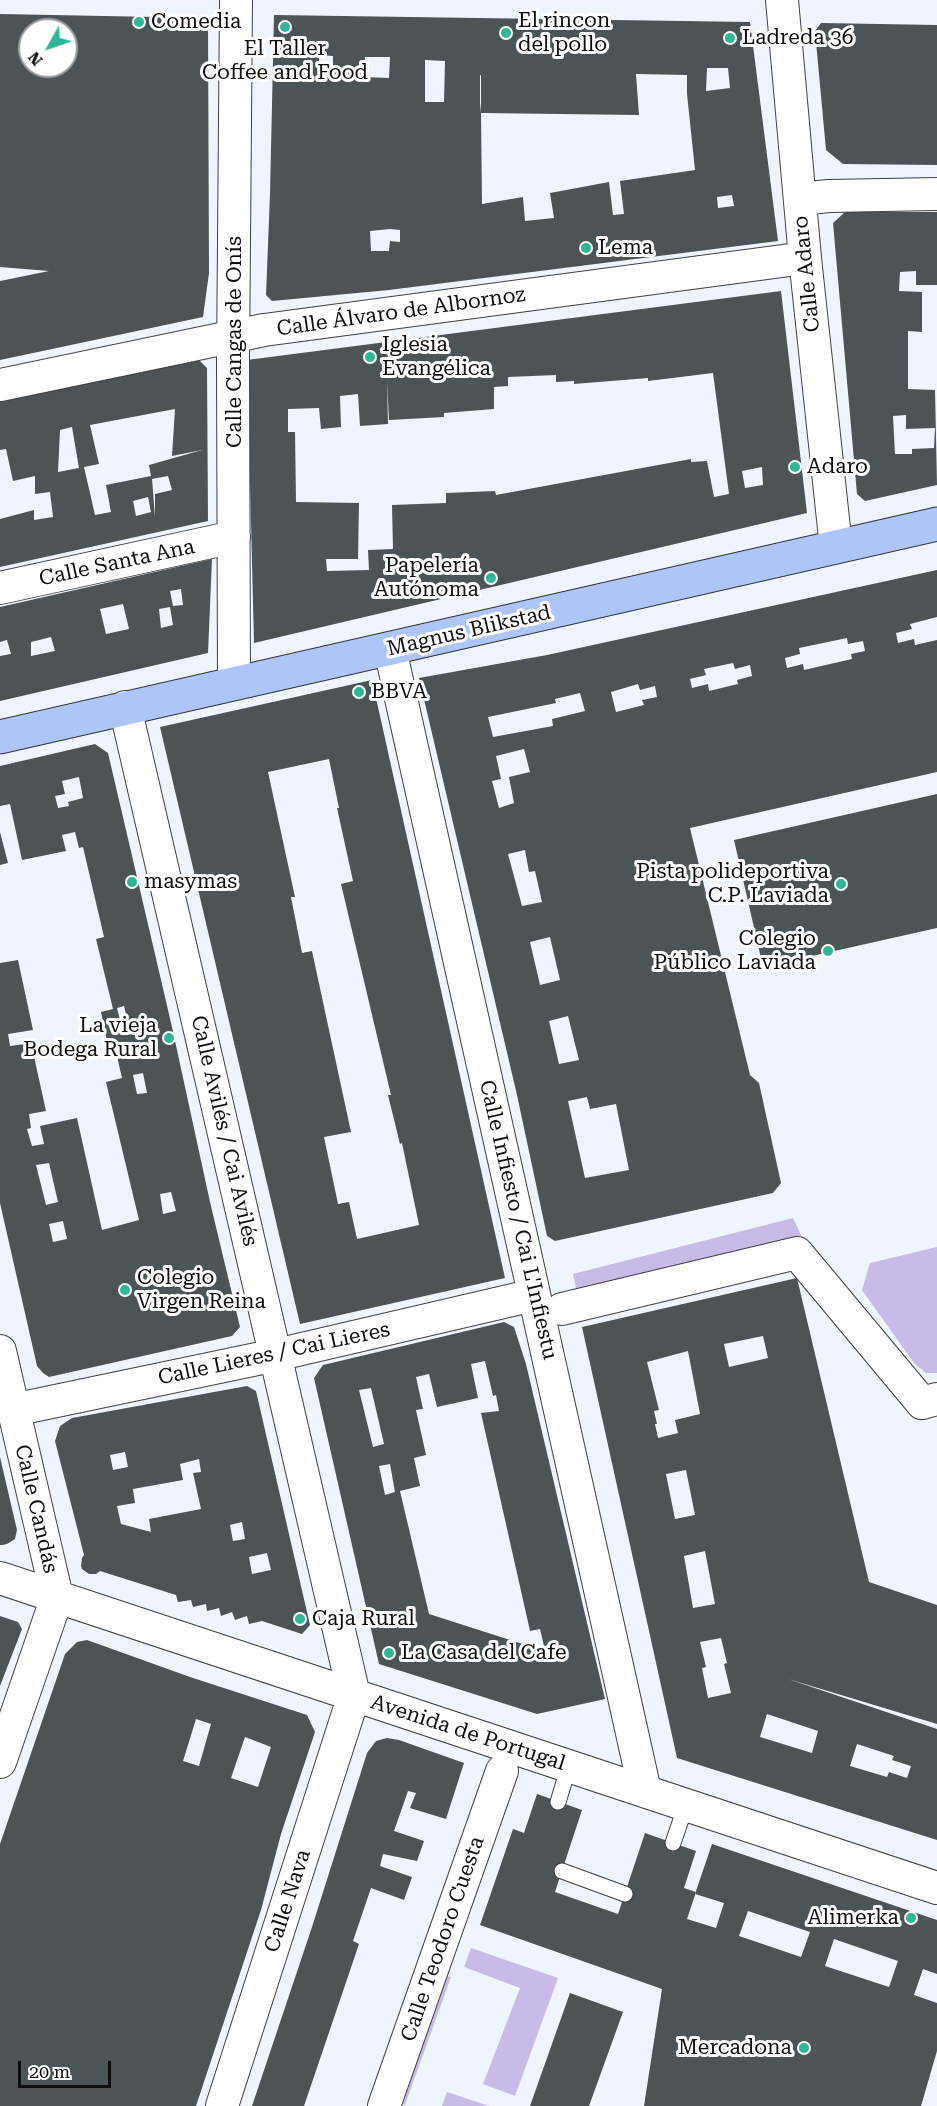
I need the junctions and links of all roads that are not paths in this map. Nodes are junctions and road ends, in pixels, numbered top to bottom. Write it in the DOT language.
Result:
graph roads {
  1 [pos="236,0"];
  2 [pos="782,0"];
  3 [pos="937,194"];
  4 [pos="800,199"];
  5 [pos="805,258"];
  6 [pos="234,335"];
  7 [pos="0,385"];
  8 [pos="937,524"];
  9 [pos="234,537"];
  10 [pos="836,547"];
  11 [pos="0,588"];
  12 [pos="390,649"];
  13 [pos="234,683"];
  14 [pos="126,707"];
  15 [pos="0,737"];
  16 [pos="534,1295"];
  17 [pos="562,1309"];
  18 [pos="0,1351"];
  19 [pos="276,1355"];
  20 [pos="937,1399"];
  21 [pos="13,1410"];
  22 [pos="0,1578"];
  23 [pos="57,1597"];
  24 [pos="354,1695"];
  25 [pos="0,1762"];
  26 [pos="569,1767"];
  27 [pos="502,1771"];
  28 [pos="645,1791"];
  29 [pos="558,1802"];
  30 [pos="686,1805"];
  31 [pos="673,1842"];
  32 [pos="562,1871"];
  33 [pos="937,1888"];
  34 [pos="625,1894"];
  35 [pos="222,2106"];
  36 [pos="384,2106"];
  1 -- 6 [label="street, Calle Cangas de Onís"];
  2 -- 4 [label="street, Calle Adaro"];
  3 -- 4 [label="street"];
  4 -- 5 [label="street, Calle Adaro"];
  5 -- 6 [label="street, Calle Álvaro de Albornoz"];
  5 -- 10 [label="street, Calle Adaro"];
  6 -- 7 [label="street, Calle Álvaro de Albornoz"];
  6 -- 9 [label="street, Calle Cangas de Onís"];
  8 -- 10 [label="street, Magnus Blikstad"];
  9 -- 11 [label="street, Calle Santa Ana"];
  9 -- 13 [label="street, Calle Cangas de Onís"];
  10 -- 12 [label="street, Magnus Blikstad"];
  12 -- 13 [label="street, Magnus Blikstad"];
  12 -- 16 [label="street, Calle Infiesto / Cai L'Infiestu"];
  13 -- 14 [label="street, Magnus Blikstad"];
  14 -- 15 [label="street, Magnus Blikstad"];
  14 -- 19 [label="street, Calle Avilés / Cai Avilés"];
  16 -- 19 [label="street, Calle Lieres / Cai Lieres"];
  16 -- 28 [label="street, Calle Infiesto / Cai L'Infiestu"];
  17 -- 20 [label="street"];
  18 -- 21 [label="street, Calle Candás"];
  19 -- 21 [label="street, Calle Lieres / Cai Lieres"];
  19 -- 24 [label="street, Calle Avilés / Cai Avilés"];
  21 -- 23 [label="street, Calle Candás"];
  22 -- 23 [label="street, Avenida de Portugal"];
  23 -- 24 [label="street, Avenida de Portugal"];
  23 -- 25 [label="street"];
  24 -- 26 [label="street, Avenida de Portugal"];
  24 -- 35 [label="street, Calle Nava"];
  26 -- 28 [label="street, Avenida de Portugal"];
  26 -- 29 [label="lane"];
  27 -- 36 [label="street, Calle Teodoro Cuesta"];
  28 -- 30 [label="street, Avenida de Portugal"];
  30 -- 31 [label="lane"];
  30 -- 33 [label="street, Avenida de Portugal"];
  32 -- 34 [label="lane"];
}
